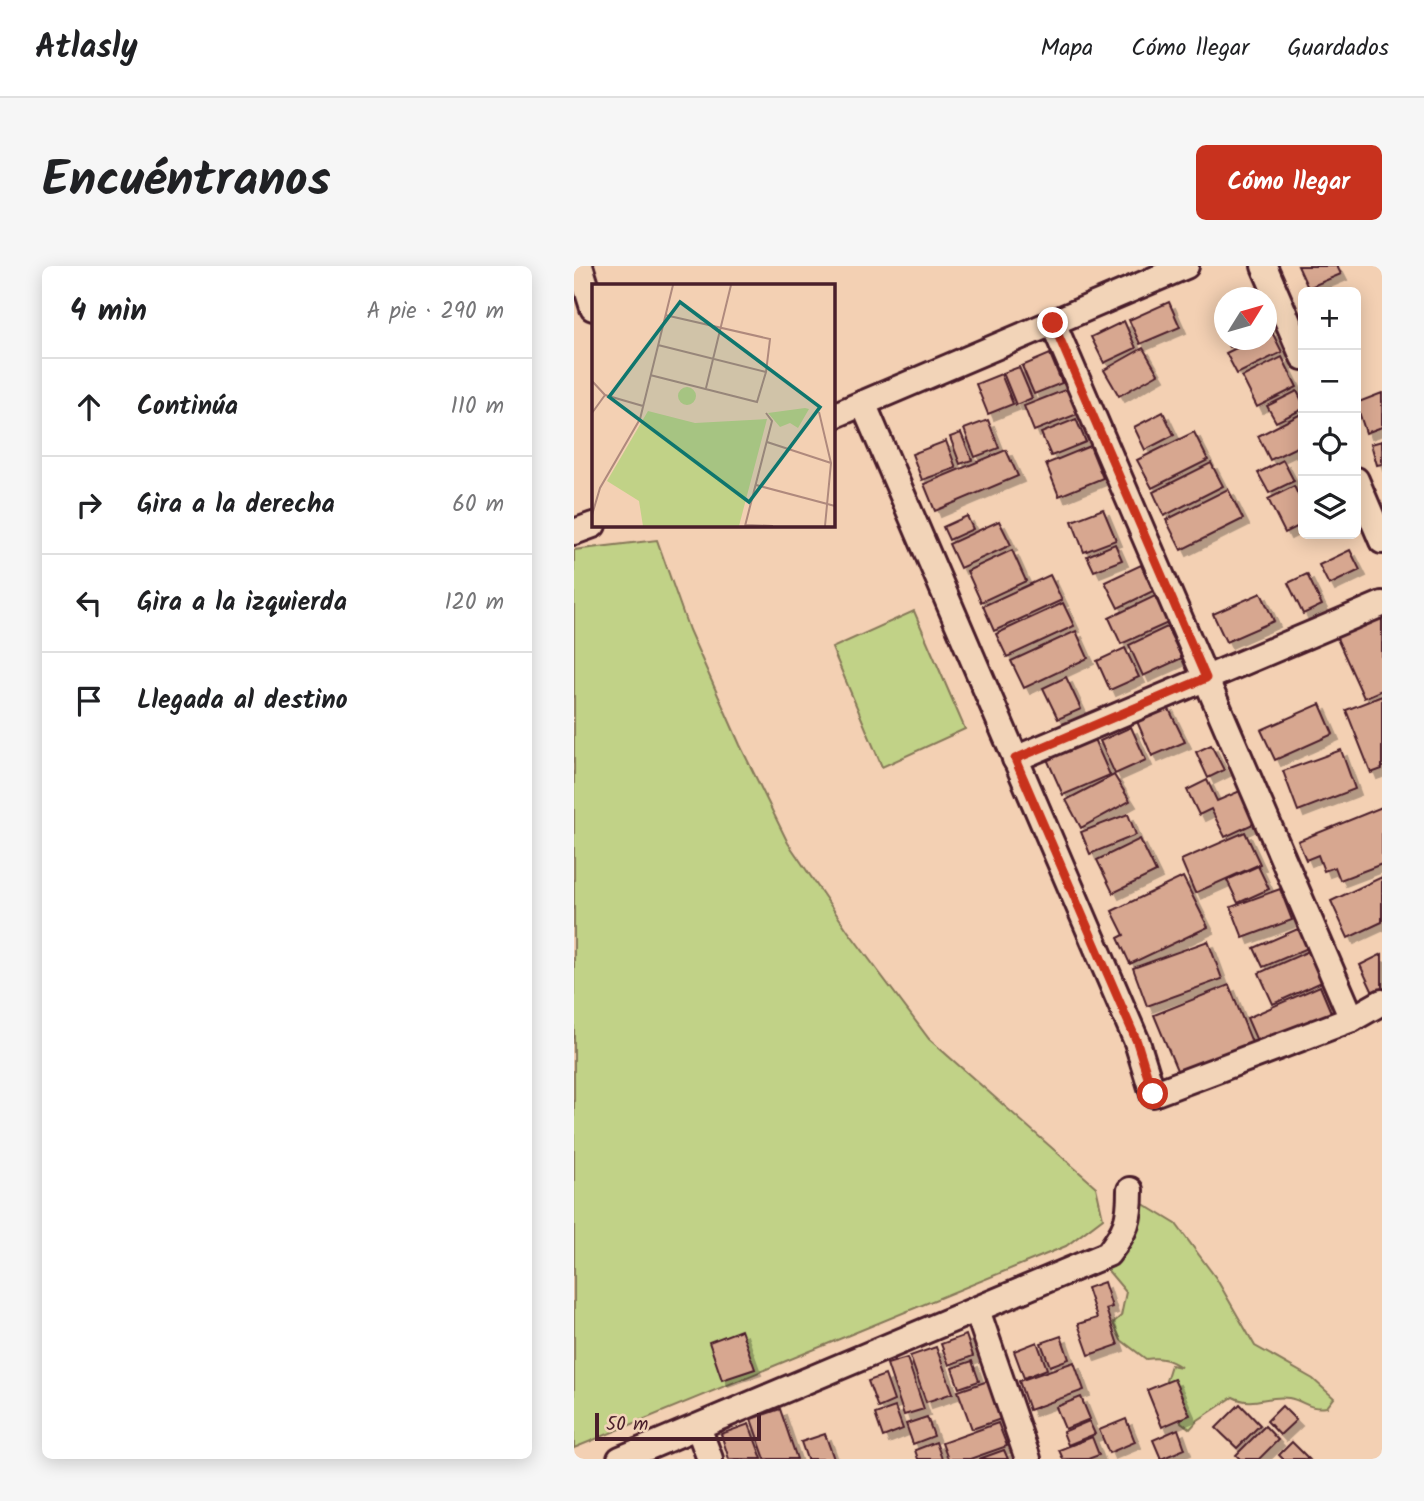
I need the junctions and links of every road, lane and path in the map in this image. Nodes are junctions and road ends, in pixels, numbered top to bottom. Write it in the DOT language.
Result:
graph roads {
  1 [pos="580,266"];
  2 [pos="1186,266"];
  3 [pos="1264,266"];
  4 [pos="592,305"];
  5 [pos="1053,323"];
  6 [pos="1300,350"];
  7 [pos="863,403"];
  8 [pos="835,415"];
  9 [pos="1361,492"];
  10 [pos="592,525"];
  11 [pos="574,531"];
  12 [pos="1382,541"];
  13 [pos="1382,604"];
  14 [pos="1206,678"];
  15 [pos="1015,759"];
  16 [pos="1382,1002"];
  17 [pos="1352,1020"];
  18 [pos="1130,1191"];
  19 [pos="977,1310"];
  20 [pos="698,1427"];
  21 [pos="620,1459"];
  22 [pos="710,1459"];
  23 [pos="1028,1459"];
  1 -- 4 [label="street"];
  2 -- 5 [label="street"];
  3 -- 6 [label="street"];
  5 -- 7 [label="street"];
  5 -- 14 [label="street"];
  7 -- 8 [label="street"];
  7 -- 15 [label="street"];
  9 -- 12 [label="street"];
  10 -- 11 [label="street"];
  13 -- 14 [label="street"];
  14 -- 15 [label="street"];
  14 -- 17 [label="street"];
  15 -- 17 [label="street"];
  16 -- 17 [label="street"];
  18 -- 19 [label="street"];
  19 -- 20 [label="street"];
  19 -- 23 [label="street"];
  20 -- 21 [label="street"];
  20 -- 22 [label="street"];
}
